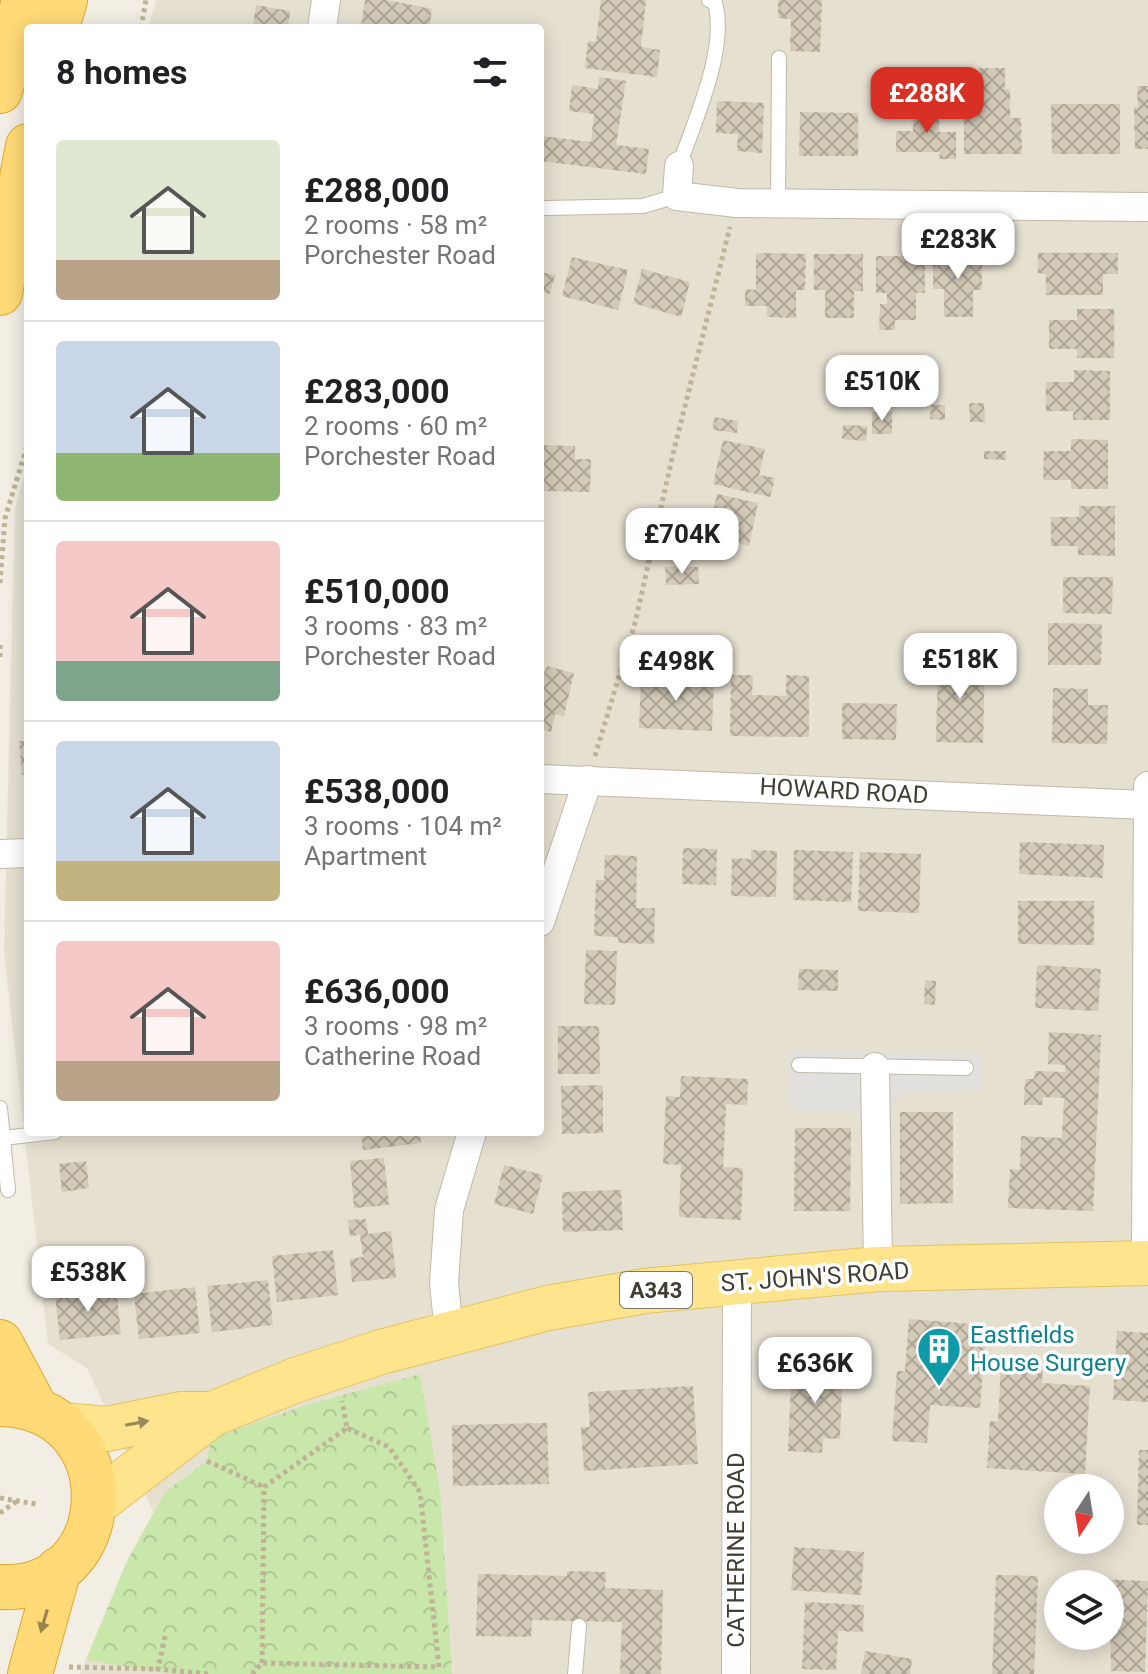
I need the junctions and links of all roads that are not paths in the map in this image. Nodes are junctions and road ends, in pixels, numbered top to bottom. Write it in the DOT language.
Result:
graph roads {
  1 [pos="24,0"];
  2 [pos="65,0"];
  3 [pos="326,0"];
  4 [pos="709,0"];
  5 [pos="58,24"];
  6 [pos="323,24"];
  7 [pos="779,58"];
  8 [pos="0,91"];
  9 [pos="679,166"];
  10 [pos="24,167"];
  11 [pos="677,196"];
  12 [pos="778,205"];
  13 [pos="1148,207"];
  14 [pos="547,208"];
  15 [pos="0,293"];
  16 [pos="544,779"];
  17 [pos="588,780"];
  18 [pos="1148,786"];
  19 [pos="1147,805"];
  20 [pos="24,853"];
  21 [pos="0,854"];
  22 [pos="544,910"];
  23 [pos="799,1065"];
  24 [pos="875,1067"];
  25 [pos="966,1068"];
  26 [pos="0,1108"];
  27 [pos="24,1136"];
  28 [pos="471,1136"];
  29 [pos="3,1138"];
  30 [pos="8,1190"];
  31 [pos="1147,1263"];
  32 [pos="878,1269"];
  33 [pos="737,1282"];
  34 [pos="449,1333"];
  35 [pos="0,1342"];
  36 [pos="33,1413"];
  37 [pos="212,1414"];
  38 [pos="95,1504"];
  39 [pos="59,1569"];
  40 [pos="0,1587"];
  41 [pos="579,1626"];
  42 [pos="49,1670"];
  43 [pos="575,1674"];
  44 [pos="736,1674"];
  1 -- 8 [label="highway"];
  2 -- 5 [label="highway"];
  3 -- 6 [label="street"];
  4 -- 9 [label="lane"];
  7 -- 12 [label="lane"];
  9 -- 11 [label="street"];
  10 -- 15 [label="highway"];
  11 -- 12 [label="street"];
  11 -- 14 [label="lane"];
  12 -- 13 [label="street"];
  16 -- 17 [label="street, HOWARD ROAD"];
  17 -- 19 [label="street, HOWARD ROAD"];
  17 -- 22 [label="street"];
  18 -- 19 [label="street"];
  19 -- 31 [label="street"];
  20 -- 21 [label="street"];
  23 -- 24 [label="lane"];
  24 -- 25 [label="lane"];
  24 -- 32 [label="street"];
  26 -- 29 [label="lane"];
  27 -- 29 [label="lane"];
  28 -- 34 [label="street"];
  29 -- 30 [label="lane"];
  31 -- 32 [label="main road, ST. JOHN'S ROAD / A343"];
  32 -- 33 [label="main road, ST. JOHN'S ROAD / A343"];
  33 -- 34 [label="main road, ST. JOHN'S ROAD / A343"];
  33 -- 44 [label="street, CATHERINE ROAD"];
  34 -- 37 [label="main road, ST. JOHN'S ROAD / A343"];
  35 -- 36 [label="highway"];
  36 -- 37 [label="main road, ST. JOHN'S ROAD / A343, one-way"];
  36 -- 38 [label="highway"];
  37 -- 38 [label="main road, ST. JOHN'S ROAD / A343"];
  38 -- 39 [label="highway"];
  39 -- 40 [label="highway"];
  39 -- 42 [label="highway, one-way"];
  41 -- 43 [label="lane"];
}
